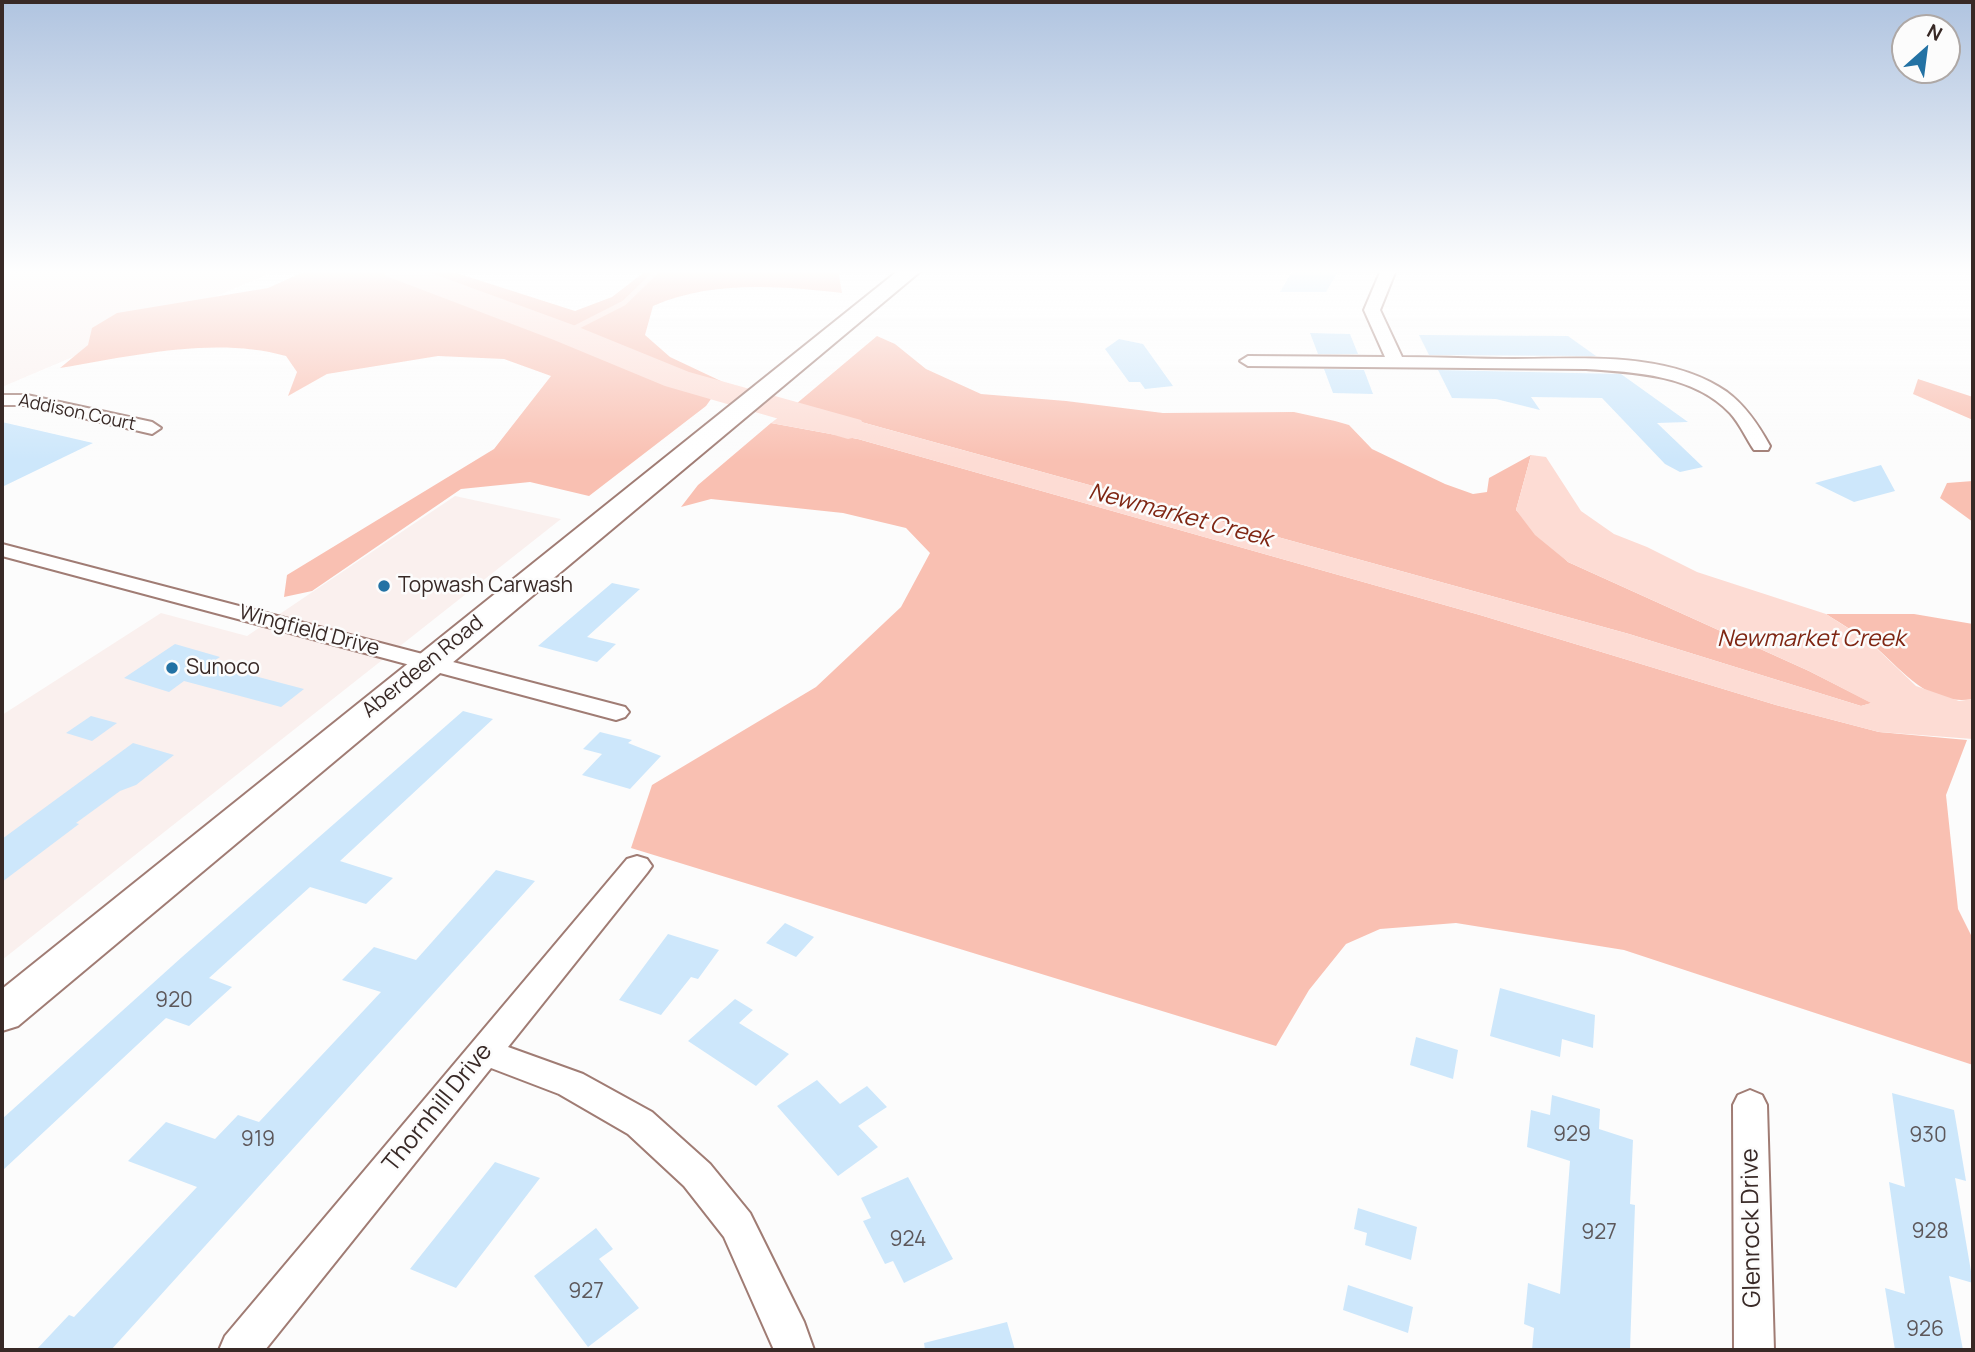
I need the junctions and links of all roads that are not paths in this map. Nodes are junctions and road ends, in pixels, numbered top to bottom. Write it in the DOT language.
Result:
graph roads {
  1 [pos="835,333"];
  2 [pos="1382,333"];
  3 [pos="1248,361"];
  4 [pos="1395,361"];
  5 [pos="2,400"];
  6 [pos="152,428"];
  7 [pos="1761,446"];
  8 [pos="2,550"];
  9 [pos="429,663"];
  10 [pos="615,712"];
  11 [pos="637,866"];
  12 [pos="2,1014"];
  13 [pos="484,1052"];
  14 [pos="1750,1105"];
  15 [pos="239,1350"];
  16 [pos="794,1350"];
  17 [pos="1754,1350"];
  1 -- 9 [label="main road, Aberdeen Road"];
  2 -- 4 [label="street"];
  3 -- 4 [label="street"];
  4 -- 7 [label="street"];
  5 -- 6 [label="street, Addison Court"];
  8 -- 9 [label="street, Wingfield Drive"];
  9 -- 10 [label="street, Wingfield Drive"];
  9 -- 12 [label="main road, Aberdeen Road"];
  11 -- 13 [label="street, Thornhill Drive"];
  13 -- 15 [label="street, Thornhill Drive"];
  13 -- 16 [label="street"];
  14 -- 17 [label="street, Glenrock Drive"];
}
